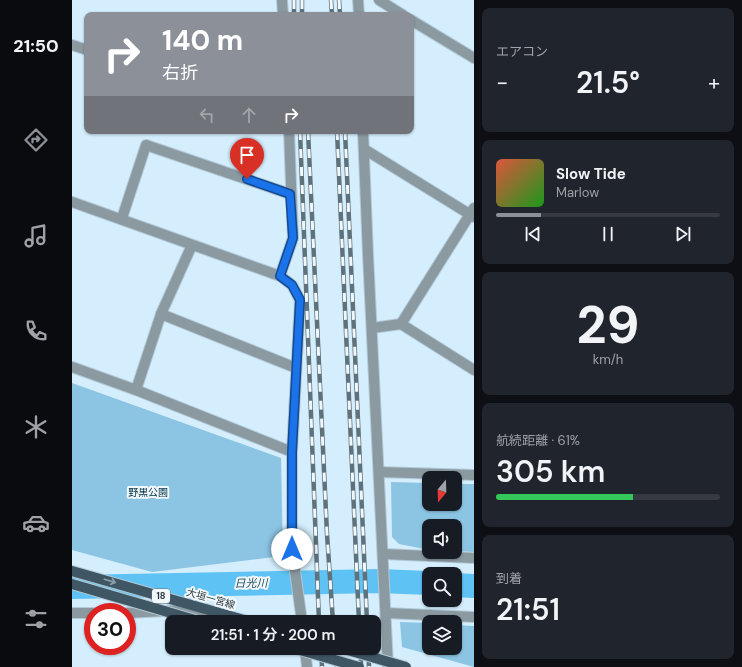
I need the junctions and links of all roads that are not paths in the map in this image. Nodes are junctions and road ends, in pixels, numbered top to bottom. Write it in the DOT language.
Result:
graph roads {
  1 [pos="282,0"];
  2 [pos="358,0"];
  3 [pos="379,0"];
  4 [pos="283,12"];
  5 [pos="359,12"];
  6 [pos="398,12"];
  7 [pos="414,22"];
  8 [pos="72,44"];
  9 [pos="84,49"];
  10 [pos="474,58"];
  11 [pos="289,134"];
  12 [pos="363,134"];
  13 [pos="364,149"];
  14 [pos="290,194"];
  15 [pos="72,202"];
  16 [pos="473,213"];
  17 [pos="122,218"];
  18 [pos="192,244"];
  19 [pos="280,276"];
  20 [pos="161,314"];
  21 [pos="401,324"];
  22 [pos="372,328"];
  23 [pos="72,367"];
  24 [pos="296,368"];
  25 [pos="474,370"];
  26 [pos="136,390"];
  27 [pos="292,452"];
  28 [pos="379,472"];
  29 [pos="474,475"];
  30 [pos="383,556"];
  31 [pos="474,558"];
  32 [pos="72,571"];
  33 [pos="72,584"];
  34 [pos="386,610"];
  35 [pos="72,613"];
  36 [pos="84,613"];
  37 [pos="136,613"];
  38 [pos="178,615"];
  39 [pos="205,615"];
  40 [pos="226,615"];
  41 [pos="301,615"];
  42 [pos="474,616"];
  43 [pos="306,655"];
  44 [pos="317,655"];
  45 [pos="365,655"];
  46 [pos="307,667"];
  47 [pos="359,667"];
  48 [pos="388,667"];
  49 [pos="406,667"];
  1 -- 4 [label="street"];
  2 -- 5 [label="street"];
  3 -- 6 [label="street"];
  7 -- 10 [label="street"];
  8 -- 9 [label="street"];
  11 -- 14 [label="street"];
  12 -- 13 [label="street"];
  13 -- 16 [label="street"];
  13 -- 22 [label="street"];
  14 -- 17 [label="street"];
  14 -- 19 [label="street"];
  15 -- 17 [label="street"];
  16 -- 21 [label="street"];
  17 -- 18 [label="street"];
  18 -- 19 [label="street"];
  18 -- 20 [label="street"];
  19 -- 24 [label="street"];
  20 -- 24 [label="street"];
  20 -- 26 [label="street"];
  21 -- 22 [label="street"];
  21 -- 25 [label="street"];
  22 -- 28 [label="street"];
  23 -- 26 [label="street"];
  24 -- 27 [label="street"];
  26 -- 27 [label="street"];
  27 -- 41 [label="street"];
  28 -- 29 [label="street"];
  28 -- 30 [label="street"];
  30 -- 31 [label="street"];
  30 -- 34 [label="street"];
  32 -- 40 [label="main road, 大垣一宮線 / 18, one-way"];
  33 -- 38 [label="main road, 18, bridge"];
  34 -- 42 [label="street"];
  34 -- 48 [label="street"];
  35 -- 36 [label="street"];
  37 -- 39 [label="street"];
  43 -- 46 [label="street"];
  44 -- 47 [label="main road, bridge"];
  45 -- 49 [label="main road, bridge"];
}
